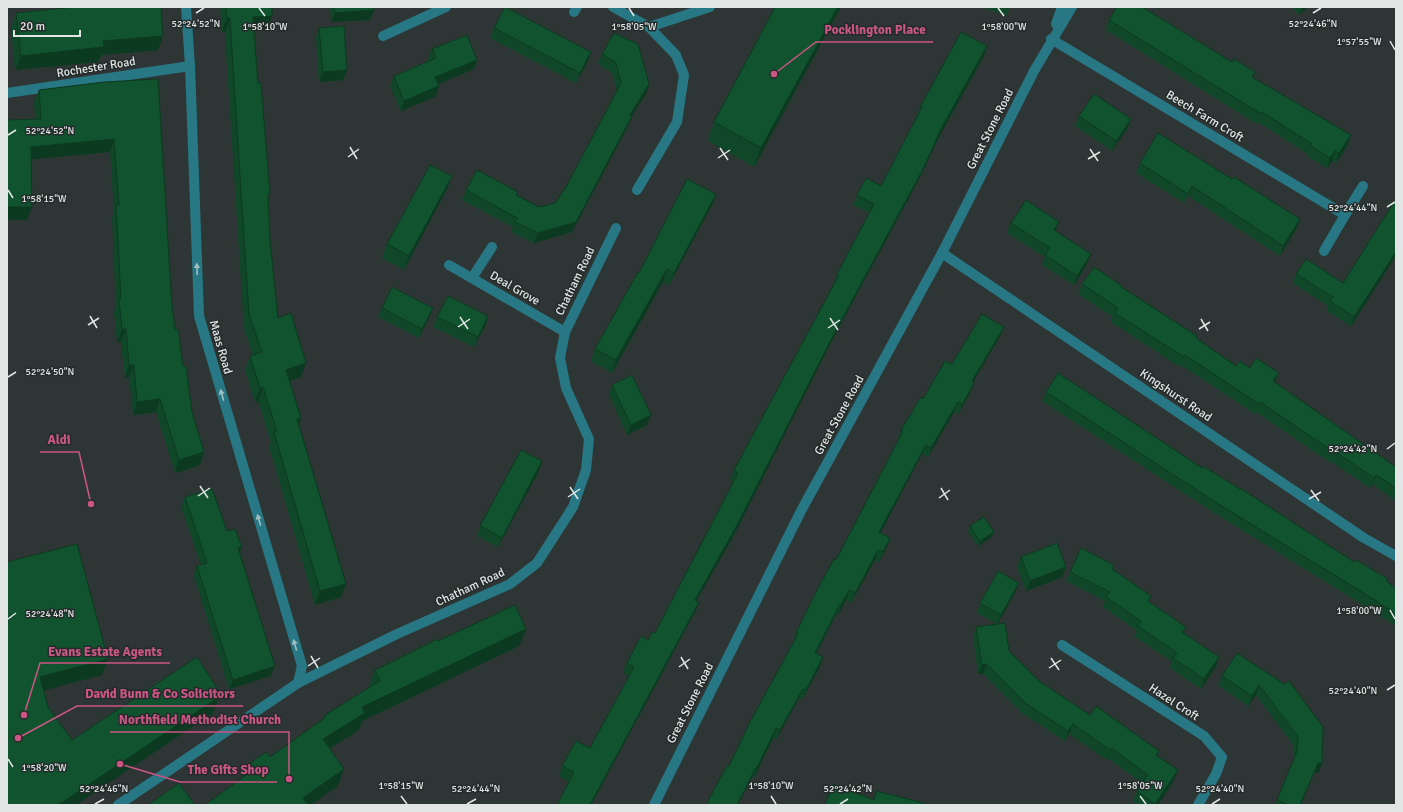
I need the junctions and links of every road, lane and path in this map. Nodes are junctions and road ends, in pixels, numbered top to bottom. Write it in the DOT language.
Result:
graph roads {
  1 [pos="186,7"];
  2 [pos="445,7"];
  3 [pos="613,7"];
  4 [pos="710,7"];
  5 [pos="1062,7"];
  6 [pos="1072,7"];
  7 [pos="649,27"];
  8 [pos="383,36"];
  9 [pos="1051,39"];
  10 [pos="190,66"];
  11 [pos="7,93"];
  12 [pos="1363,186"];
  13 [pos="638,190"];
  14 [pos="1345,215"];
  15 [pos="616,228"];
  16 [pos="492,247"];
  17 [pos="1324,251"];
  18 [pos="942,253"];
  19 [pos="449,265"];
  20 [pos="472,278"];
  21 [pos="565,332"];
  22 [pos="1396,556"];
  23 [pos="1062,645"];
  24 [pos="298,683"];
  25 [pos="118,805"];
  26 [pos="654,805"];
  27 [pos="1198,805"];
  1 -- 10 [label="street, Maas Road"];
  2 -- 8 [label="street"];
  3 -- 7 [label="street"];
  4 -- 7 [label="street"];
  5 -- 9 [label="street, Great Stone Road"];
  6 -- 9 [label="street, Great Stone Road"];
  7 -- 13 [label="street"];
  9 -- 14 [label="street, Beech Farm Croft"];
  9 -- 18 [label="street, Great Stone Road"];
  10 -- 11 [label="street, Rochester Road"];
  24 -- 10 [label="street, Maas Road, one-way"];
  12 -- 14 [label="street"];
  14 -- 17 [label="street"];
  15 -- 21 [label="street, Chatham Road"];
  16 -- 20 [label="street, Deal Grove"];
  18 -- 22 [label="street, Kingshurst Road"];
  18 -- 26 [label="street, Great Stone Road"];
  19 -- 20 [label="street, Deal Grove"];
  20 -- 21 [label="street, Deal Grove"];
  21 -- 24 [label="street, Chatham Road"];
  23 -- 27 [label="street, Hazel Croft"];
  24 -- 25 [label="street, Chatham Road"];
}
